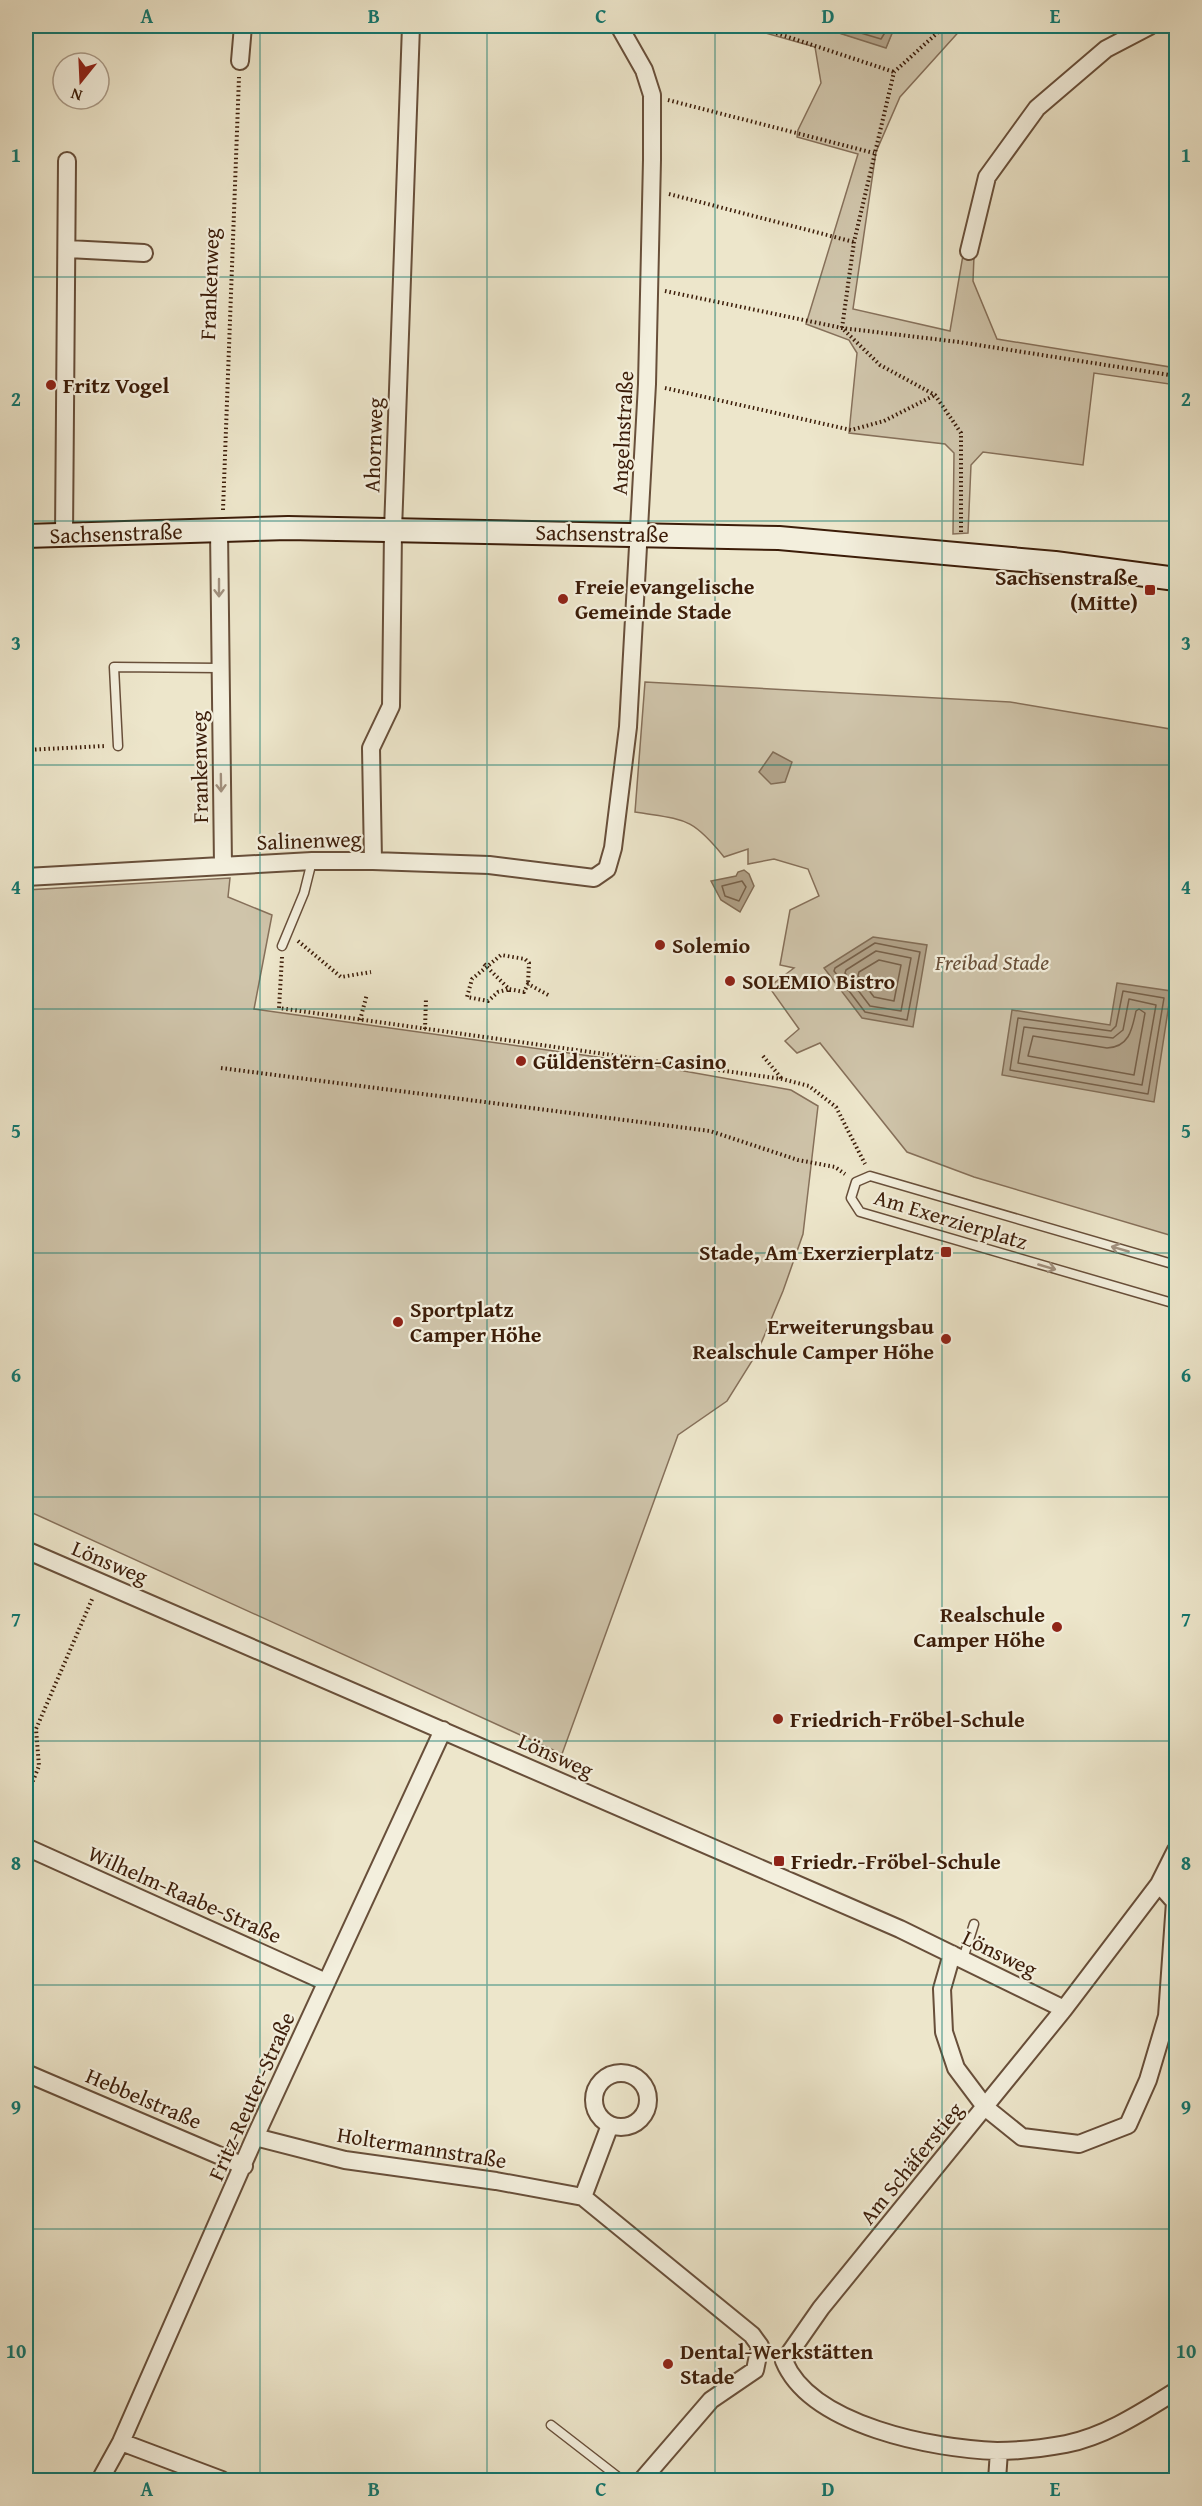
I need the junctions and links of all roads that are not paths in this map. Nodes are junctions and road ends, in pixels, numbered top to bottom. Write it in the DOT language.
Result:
graph roads {
  1 [pos="243,26"];
  2 [pos="411,26"];
  3 [pos="619,26"];
  4 [pos="1150,26"];
  5 [pos="240,61"];
  6 [pos="67,161"];
  7 [pos="68,249"];
  8 [pos="969,251"];
  9 [pos="144,253"];
  10 [pos="214,530"];
  11 [pos="393,530"];
  12 [pos="639,534"];
  13 [pos="63,535"];
  14 [pos="26,536"];
  15 [pos="1176,579"];
  16 [pos="219,668"];
  17 [pos="118,746"];
  18 [pos="312,861"];
  19 [pos="373,861"];
  20 [pos="223,866"];
  21 [pos="26,877"];
  22 [pos="594,878"];
  23 [pos="282,946"];
  24 [pos="1176,1265"];
  25 [pos="1176,1305"];
  26 [pos="26,1550"];
  27 [pos="443,1730"];
  28 [pos="26,1847"];
  29 [pos="1176,1850"];
  30 [pos="1159,1884"];
  31 [pos="974,1924"];
  32 [pos="958,1957"];
  33 [pos="326,1983"];
  34 [pos="1064,2009"];
  35 [pos="26,2073"];
  36 [pos="986,2108"];
  37 [pos="610,2125"];
  38 [pos="255,2137"];
  39 [pos="244,2166"];
  40 [pos="583,2197"];
  41 [pos="1176,2391"];
  42 [pos="551,2425"];
  43 [pos="121,2442"];
  44 [pos="999,2451"];
  45 [pos="100,2481"];
  46 [pos="222,2481"];
  47 [pos="622,2481"];
  48 [pos="642,2481"];
  49 [pos="997,2481"];
  1 -- 5 [label="street"];
  2 -- 11 [label="street, Ahornweg"];
  3 -- 12 [label="street, Angelnstraße"];
  4 -- 8 [label="street"];
  6 -- 7 [label="street"];
  7 -- 9 [label="street"];
  7 -- 13 [label="street"];
  10 -- 11 [label="street, Sachsenstraße"];
  10 -- 13 [label="street, Sachsenstraße"];
  10 -- 16 [label="street, Frankenweg, one-way"];
  11 -- 12 [label="street, Sachsenstraße"];
  11 -- 19 [label="street, Ahornweg"];
  12 -- 15 [label="street, Sachsenstraße"];
  12 -- 22 [label="street, Angelnstraße"];
  13 -- 14 [label="street, Sachsenstraße"];
  16 -- 17 [label="lane"];
  16 -- 20 [label="street, Frankenweg, one-way"];
  18 -- 19 [label="street, Salinenweg"];
  18 -- 20 [label="street, Salinenweg"];
  18 -- 23 [label="lane"];
  19 -- 22 [label="street, Salinenweg"];
  20 -- 21 [label="street, Salinenweg"];
  24 -- 25 [label="lane, Am Exerzierplatz, one-way"];
  26 -- 27 [label="street, Lönsweg"];
  27 -- 32 [label="street, Lönsweg"];
  27 -- 33 [label="street, Fritz-Reuter-Straße"];
  28 -- 33 [label="street, Wilhelm-Raabe-Straße"];
  29 -- 30 [label="street, Am Schäferstieg"];
  30 -- 34 [label="street, Am Schäferstieg"];
  30 -- 36 [label="street"];
  31 -- 32 [label="lane"];
  32 -- 34 [label="street, Lönsweg"];
  32 -- 36 [label="street"];
  33 -- 38 [label="street, Fritz-Reuter-Straße"];
  34 -- 36 [label="street, Am Schäferstieg"];
  35 -- 39 [label="street, Hebbelstraße"];
  36 -- 44 [label="street, Am Schäferstieg"];
  37 -- 40 [label="street"];
  38 -- 39 [label="street, Fritz-Reuter-Straße"];
  38 -- 40 [label="street, Holtermannstraße"];
  39 -- 43 [label="street, Fritz-Reuter-Straße"];
  40 -- 48 [label="street, Holtermannstraße"];
  41 -- 44 [label="street"];
  42 -- 47 [label="lane"];
  43 -- 45 [label="street, Fritz-Reuter-Straße"];
  43 -- 46 [label="street"];
  44 -- 49 [label="street"];
}
